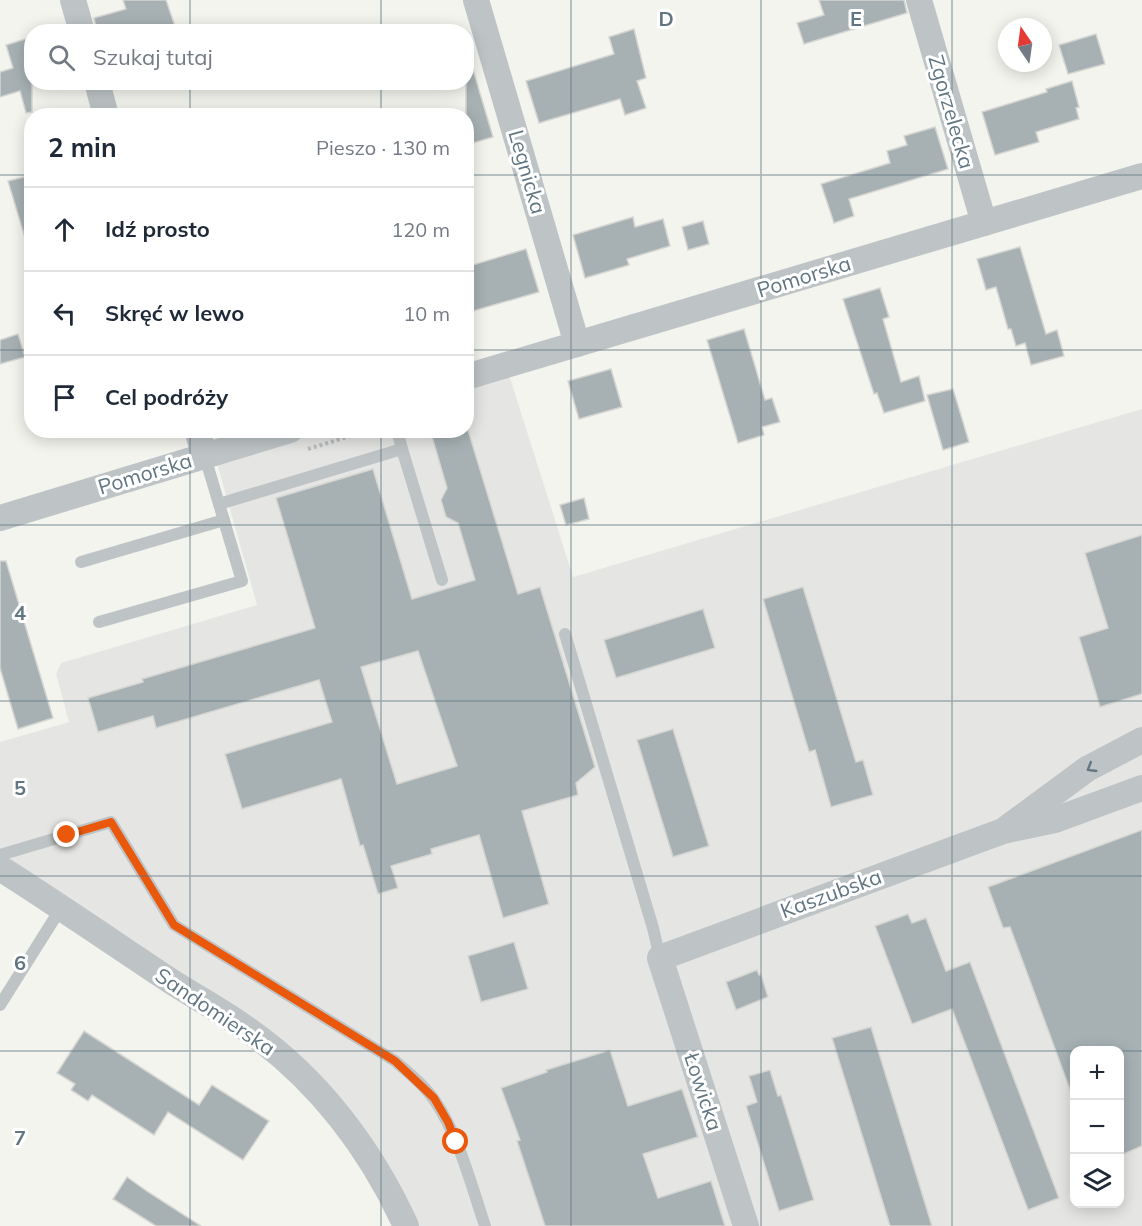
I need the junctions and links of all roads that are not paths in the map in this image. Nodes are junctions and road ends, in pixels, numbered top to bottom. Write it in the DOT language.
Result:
graph roads {
  1 [pos="73,0"];
  2 [pos="476,0"];
  3 [pos="919,0"];
  4 [pos="80,24"];
  5 [pos="99,90"];
  6 [pos="104,108"];
  7 [pos="1142,176"];
  8 [pos="984,223"];
  9 [pos="577,344"];
  10 [pos="474,375"];
  11 [pos="199,438"];
  12 [pos="264,438"];
  13 [pos="399,438"];
  14 [pos="402,450"];
  15 [pos="205,456"];
  16 [pos="219,504"];
  17 [pos="0,518"];
  18 [pos="224,520"];
  19 [pos="81,562"];
  20 [pos="442,580"];
  21 [pos="99,622"];
  22 [pos="565,634"];
  23 [pos="1142,740"];
  24 [pos="1142,788"];
  25 [pos="1003,831"];
  26 [pos="0,855"];
  27 [pos="0,868"];
  28 [pos="61,908"];
  29 [pos="660,958"];
  30 [pos="0,1005"];
  31 [pos="406,1226"];
  32 [pos="485,1226"];
  33 [pos="746,1226"];
  1 -- 4 [label="street"];
  2 -- 9 [label="street, Legnicka"];
  3 -- 8 [label="street, Zgorzelecka"];
  5 -- 6 [label="street"];
  7 -- 8 [label="street, Pomorska"];
  8 -- 9 [label="street, Pomorska"];
  9 -- 10 [label="street, Pomorska"];
  11 -- 15 [label="street"];
  12 -- 15 [label="street, Pomorska"];
  13 -- 14 [label="lane"];
  14 -- 16 [label="lane"];
  14 -- 20 [label="lane"];
  15 -- 16 [label="lane"];
  15 -- 17 [label="street, Pomorska"];
  16 -- 18 [label="lane"];
  18 -- 19 [label="lane"];
  18 -- 21 [label="lane"];
  22 -- 29 [label="lane"];
  23 -- 25 [label="street, Kaszubska, one-way"];
  24 -- 25 [label="street, Kaszubska"];
  25 -- 29 [label="street, Kaszubska"];
  26 -- 32 [label="lane"];
  27 -- 28 [label="street, Sandomierska"];
  28 -- 30 [label="lane"];
  28 -- 31 [label="street, Sandomierska"];
  29 -- 33 [label="street, Łowicka"];
}
